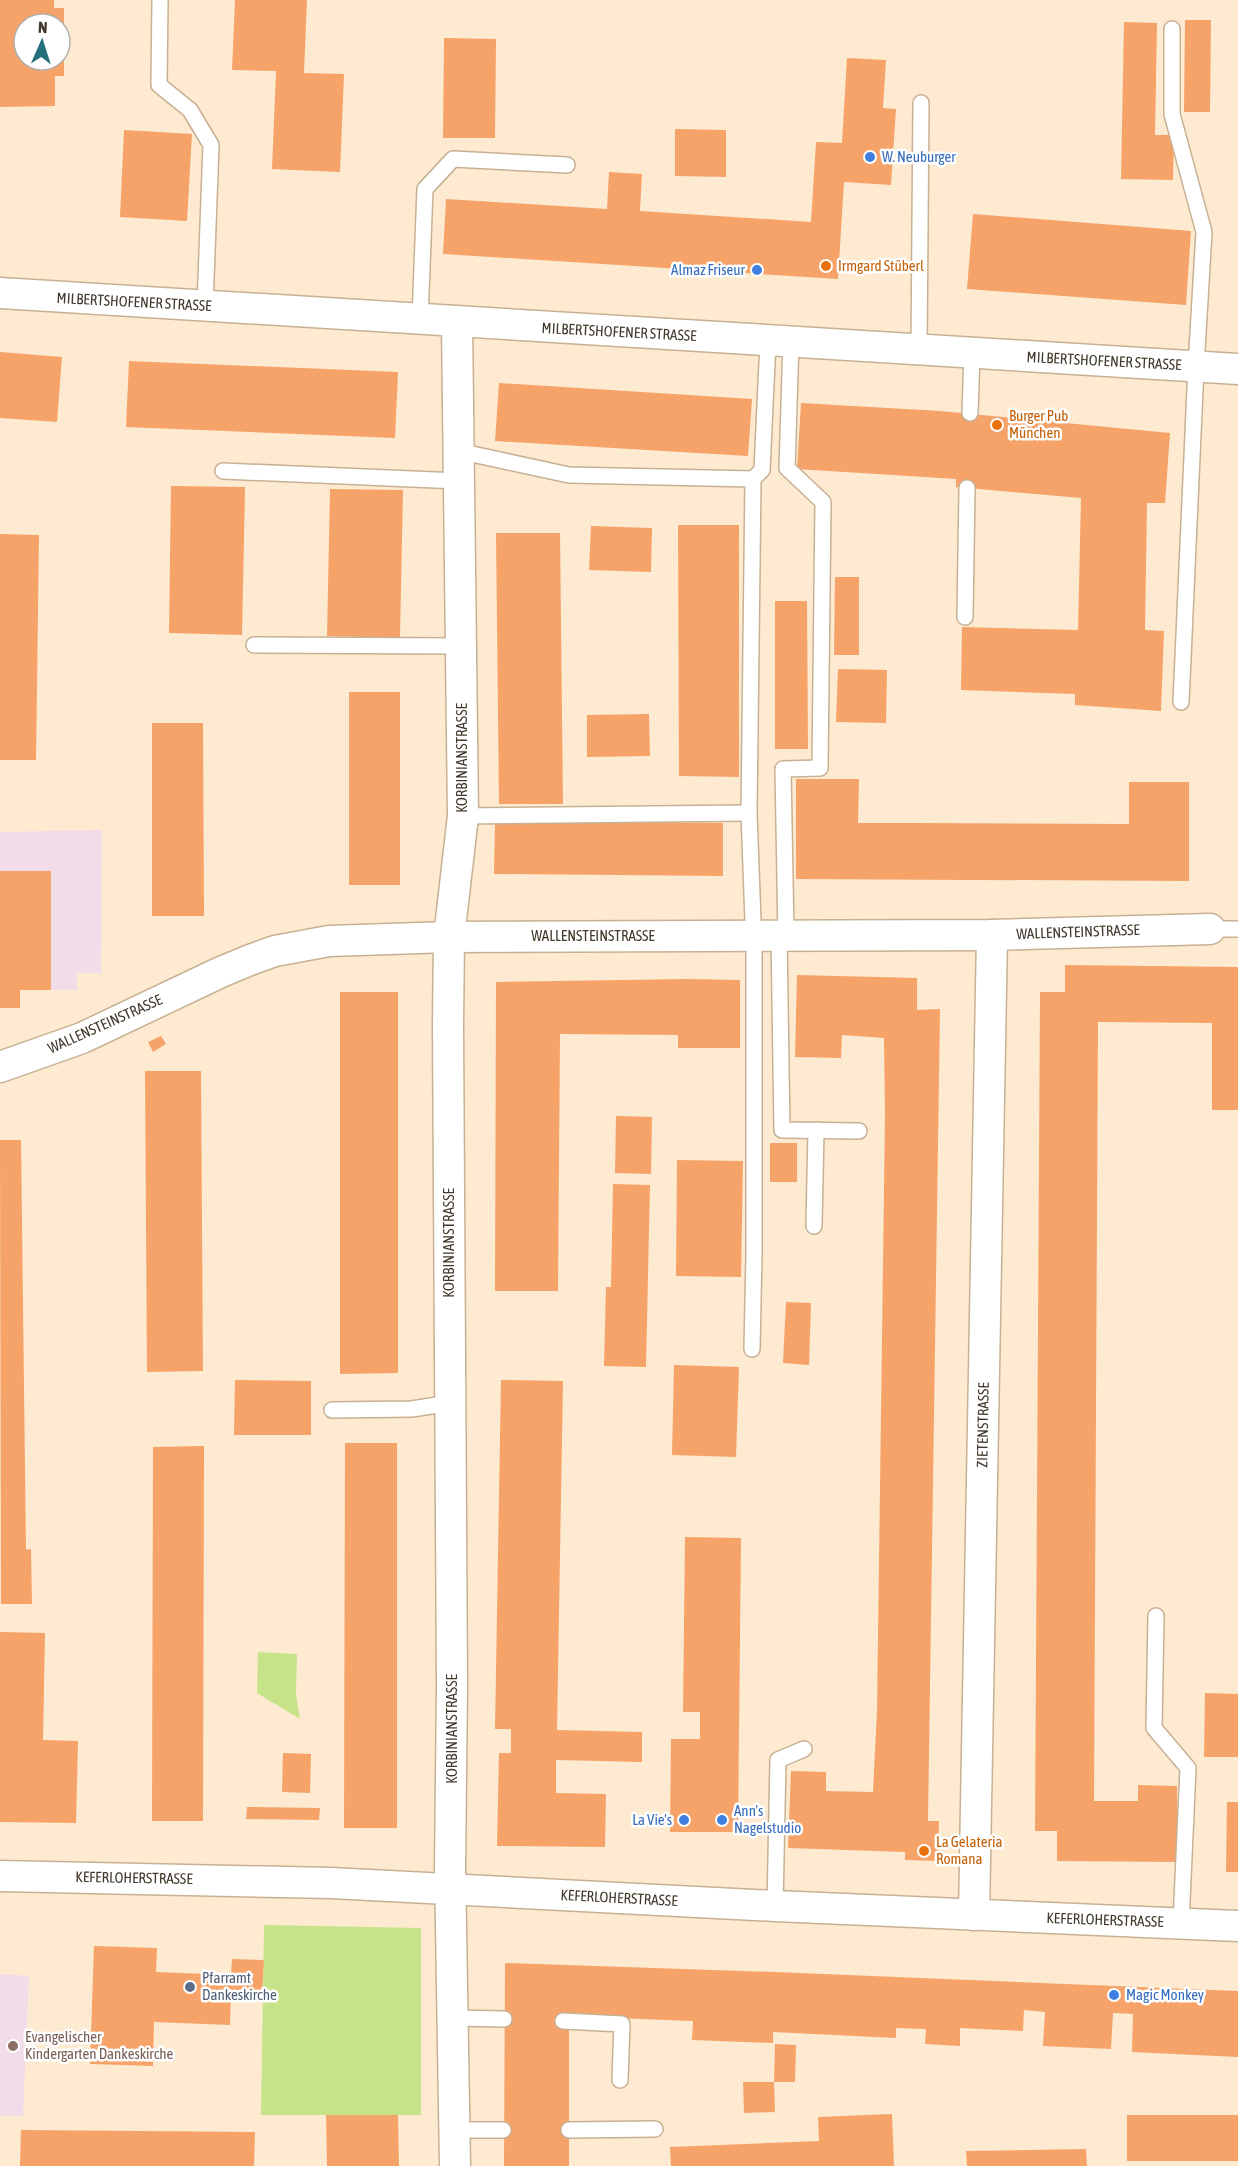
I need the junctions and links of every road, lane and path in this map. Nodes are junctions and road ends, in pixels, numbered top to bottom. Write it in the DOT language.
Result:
graph roads {
  1 [pos="160,0"];
  2 [pos="1172,29"];
  3 [pos="921,103"];
  4 [pos="567,165"];
  5 [pos="0,293"];
  6 [pos="204,306"];
  7 [pos="420,319"];
  8 [pos="457,322"];
  9 [pos="780,342"];
  10 [pos="919,350"];
  11 [pos="972,353"];
  12 [pos="1196,367"];
  13 [pos="1238,369"];
  14 [pos="970,413"];
  15 [pos="458,452"];
  16 [pos="223,471"];
  17 [pos="753,479"];
  18 [pos="459,481"];
  19 [pos="967,488"];
  20 [pos="965,617"];
  21 [pos="254,645"];
  22 [pos="461,646"];
  23 [pos="1181,702"];
  24 [pos="749,813"];
  25 [pos="463,816"];
  26 [pos="1224,929"];
  27 [pos="992,935"];
  28 [pos="773,936"];
  29 [pos="449,937"];
  30 [pos="0,1067"];
  31 [pos="816,1130"];
  32 [pos="859,1131"];
  33 [pos="814,1226"];
  34 [pos="752,1349"];
  35 [pos="450,1402"];
  36 [pos="332,1410"];
  37 [pos="1156,1616"];
  38 [pos="804,1749"];
  39 [pos="0,1876"];
  40 [pos="451,1890"];
  41 [pos="775,1906"];
  42 [pos="974,1915"];
  43 [pos="1181,1923"];
  44 [pos="1238,1926"];
  45 [pos="453,2018"];
  46 [pos="504,2019"];
  47 [pos="563,2021"];
  48 [pos="620,2080"];
  49 [pos="656,2129"];
  50 [pos="454,2130"];
  51 [pos="503,2130"];
  52 [pos="569,2130"];
  53 [pos="455,2166"];
  1 -- 6 [label="lane"];
  2 -- 12 [label="lane"];
  3 -- 10 [label="lane"];
  4 -- 7 [label="lane"];
  5 -- 6 [label="street, MILBERTSHOFENER STRASSE"];
  6 -- 7 [label="street, MILBERTSHOFENER STRASSE"];
  7 -- 8 [label="street, MILBERTSHOFENER STRASSE"];
  8 -- 9 [label="street, MILBERTSHOFENER STRASSE"];
  8 -- 15 [label="street, KORBINIANSTRASSE"];
  9 -- 10 [label="street, MILBERTSHOFENER STRASSE"];
  9 -- 17 [label="lane"];
  9 -- 28 [label="lane"];
  10 -- 11 [label="street, MILBERTSHOFENER STRASSE"];
  11 -- 12 [label="street, MILBERTSHOFENER STRASSE"];
  11 -- 14 [label="lane"];
  12 -- 13 [label="street, MILBERTSHOFENER STRASSE"];
  12 -- 23 [label="lane"];
  15 -- 17 [label="lane"];
  15 -- 18 [label="street, KORBINIANSTRASSE"];
  16 -- 18 [label="lane"];
  17 -- 24 [label="lane"];
  18 -- 22 [label="street, KORBINIANSTRASSE"];
  19 -- 20 [label="lane"];
  21 -- 22 [label="lane"];
  22 -- 25 [label="street, KORBINIANSTRASSE"];
  24 -- 25 [label="lane"];
  24 -- 28 [label="lane"];
  25 -- 29 [label="street, KORBINIANSTRASSE"];
  26 -- 27 [label="street, WALLENSTEINSTRASSE"];
  27 -- 28 [label="street, WALLENSTEINSTRASSE"];
  27 -- 42 [label="street, ZIETENSTRASSE"];
  28 -- 29 [label="street, WALLENSTEINSTRASSE"];
  28 -- 31 [label="lane"];
  28 -- 34 [label="lane"];
  29 -- 30 [label="street, WALLENSTEINSTRASSE"];
  29 -- 35 [label="street, KORBINIANSTRASSE"];
  31 -- 32 [label="lane"];
  31 -- 33 [label="lane"];
  35 -- 36 [label="lane"];
  35 -- 40 [label="street, KORBINIANSTRASSE"];
  37 -- 43 [label="lane"];
  38 -- 41 [label="lane"];
  39 -- 40 [label="street, KEFERLOHERSTRASSE"];
  40 -- 41 [label="street, KEFERLOHERSTRASSE"];
  40 -- 45 [label="street, KORBINIANSTRASSE"];
  41 -- 42 [label="street, KEFERLOHERSTRASSE"];
  42 -- 43 [label="street, KEFERLOHERSTRASSE"];
  43 -- 44 [label="street, KEFERLOHERSTRASSE"];
  45 -- 46 [label="lane"];
  45 -- 50 [label="street, KORBINIANSTRASSE"];
  47 -- 48 [label="lane"];
  49 -- 52 [label="lane"];
  50 -- 51 [label="lane"];
  50 -- 53 [label="street, KORBINIANSTRASSE"];
}
